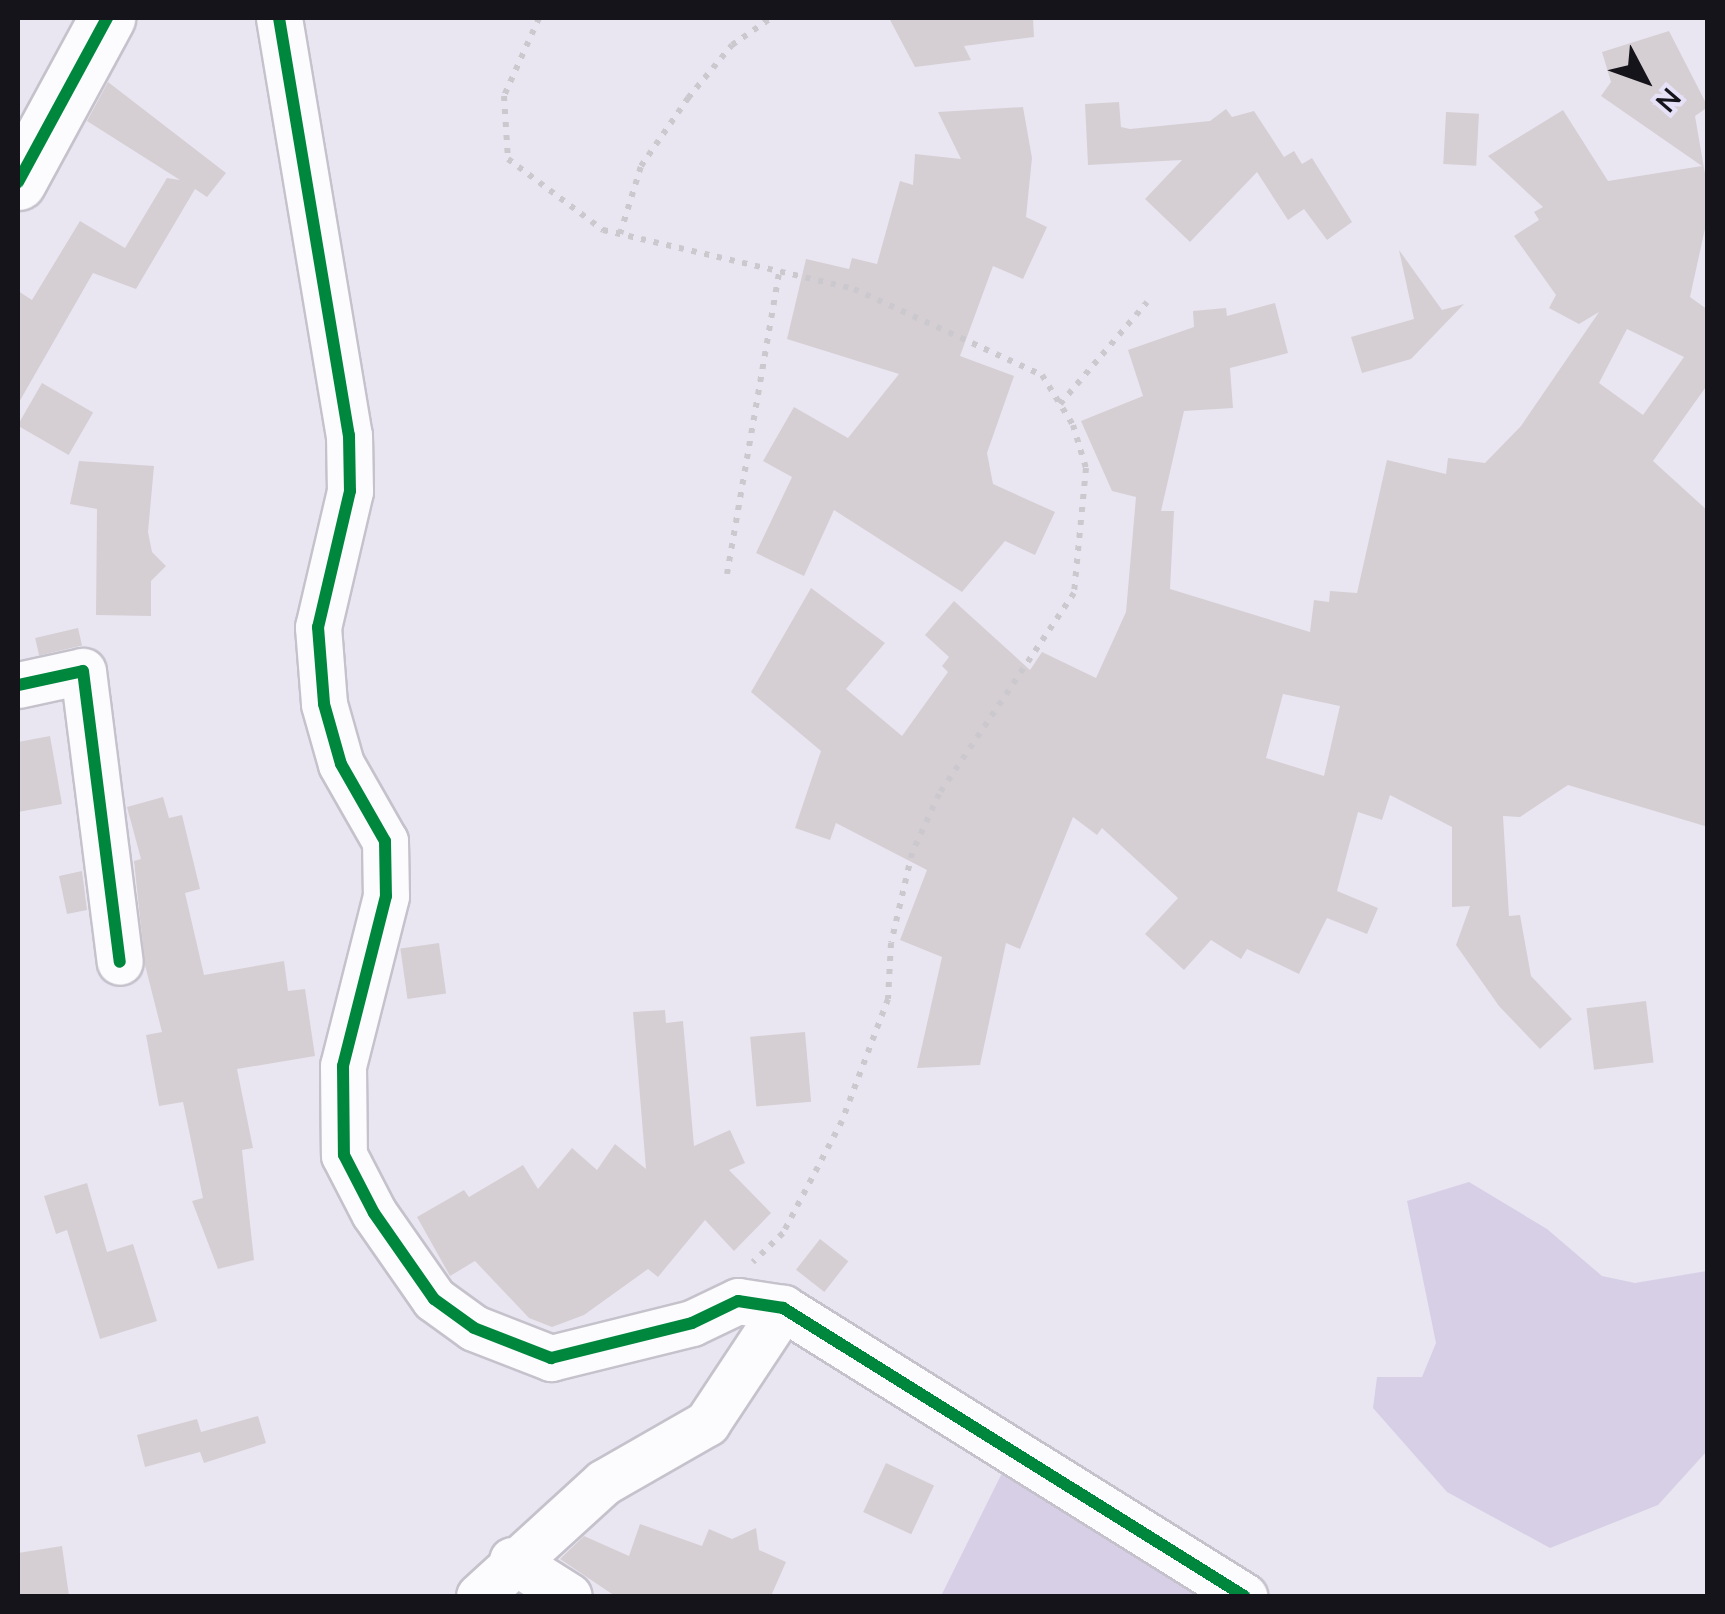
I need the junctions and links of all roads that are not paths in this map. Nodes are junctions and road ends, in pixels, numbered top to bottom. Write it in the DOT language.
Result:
graph roads {
  1 [pos="107,18"];
  2 [pos="279,18"];
  3 [pos="18,182"];
  4 [pos="18,685"];
  5 [pos="120,962"];
  6 [pos="783,1308"];
  7 [pos="512,1560"];
  8 [pos="478,1596"];
  9 [pos="569,1596"];
  10 [pos="1244,1596"];
  1 -- 3 [label="street"];
  2 -- 6 [label="street"];
  4 -- 5 [label="street"];
  6 -- 7 [label="street"];
  6 -- 10 [label="street"];
  7 -- 8 [label="street"];
  7 -- 9 [label="street"];
}
